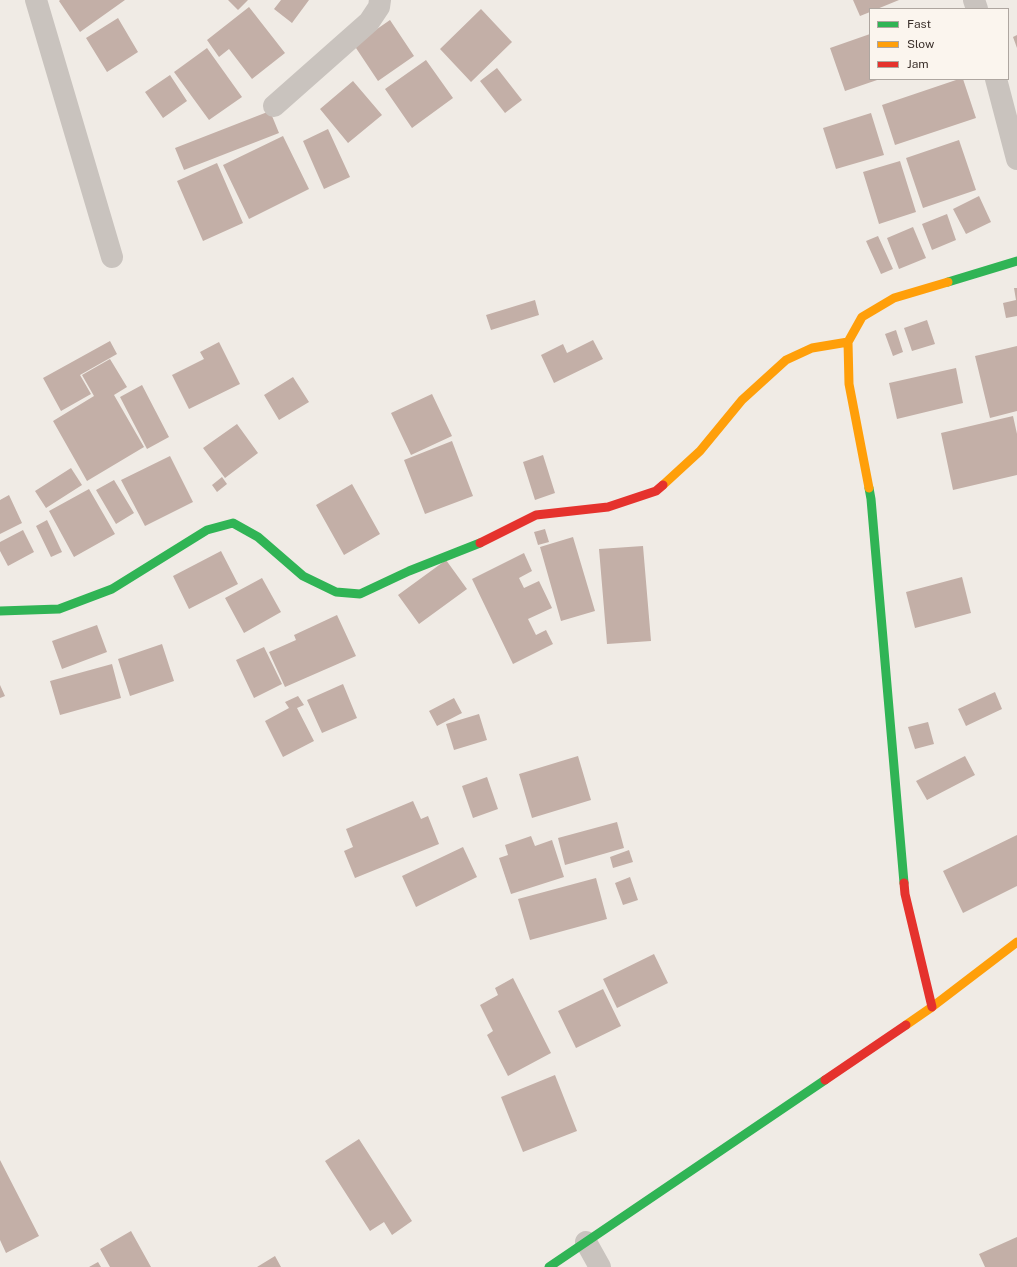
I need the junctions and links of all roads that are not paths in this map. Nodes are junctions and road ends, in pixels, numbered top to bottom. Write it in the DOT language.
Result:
graph roads {
  1 [pos="36,0"];
  2 [pos="380,0"];
  3 [pos="996,80"];
  4 [pos="274,106"];
  5 [pos="1017,159"];
  6 [pos="112,257"];
  7 [pos="1017,261"];
  8 [pos="848,342"];
  9 [pos="0,611"];
  10 [pos="1017,942"];
  11 [pos="932,1007"];
  12 [pos="586,1242"];
  13 [pos="549,1267"];
  14 [pos="600,1267"];
  1 -- 6 [label="street"];
  2 -- 4 [label="street"];
  3 -- 5 [label="street"];
  7 -- 8 [label="street"];
  8 -- 9 [label="street"];
  8 -- 11 [label="street"];
  10 -- 11 [label="street"];
  11 -- 12 [label="street"];
  12 -- 13 [label="street"];
  12 -- 14 [label="street"];
}
